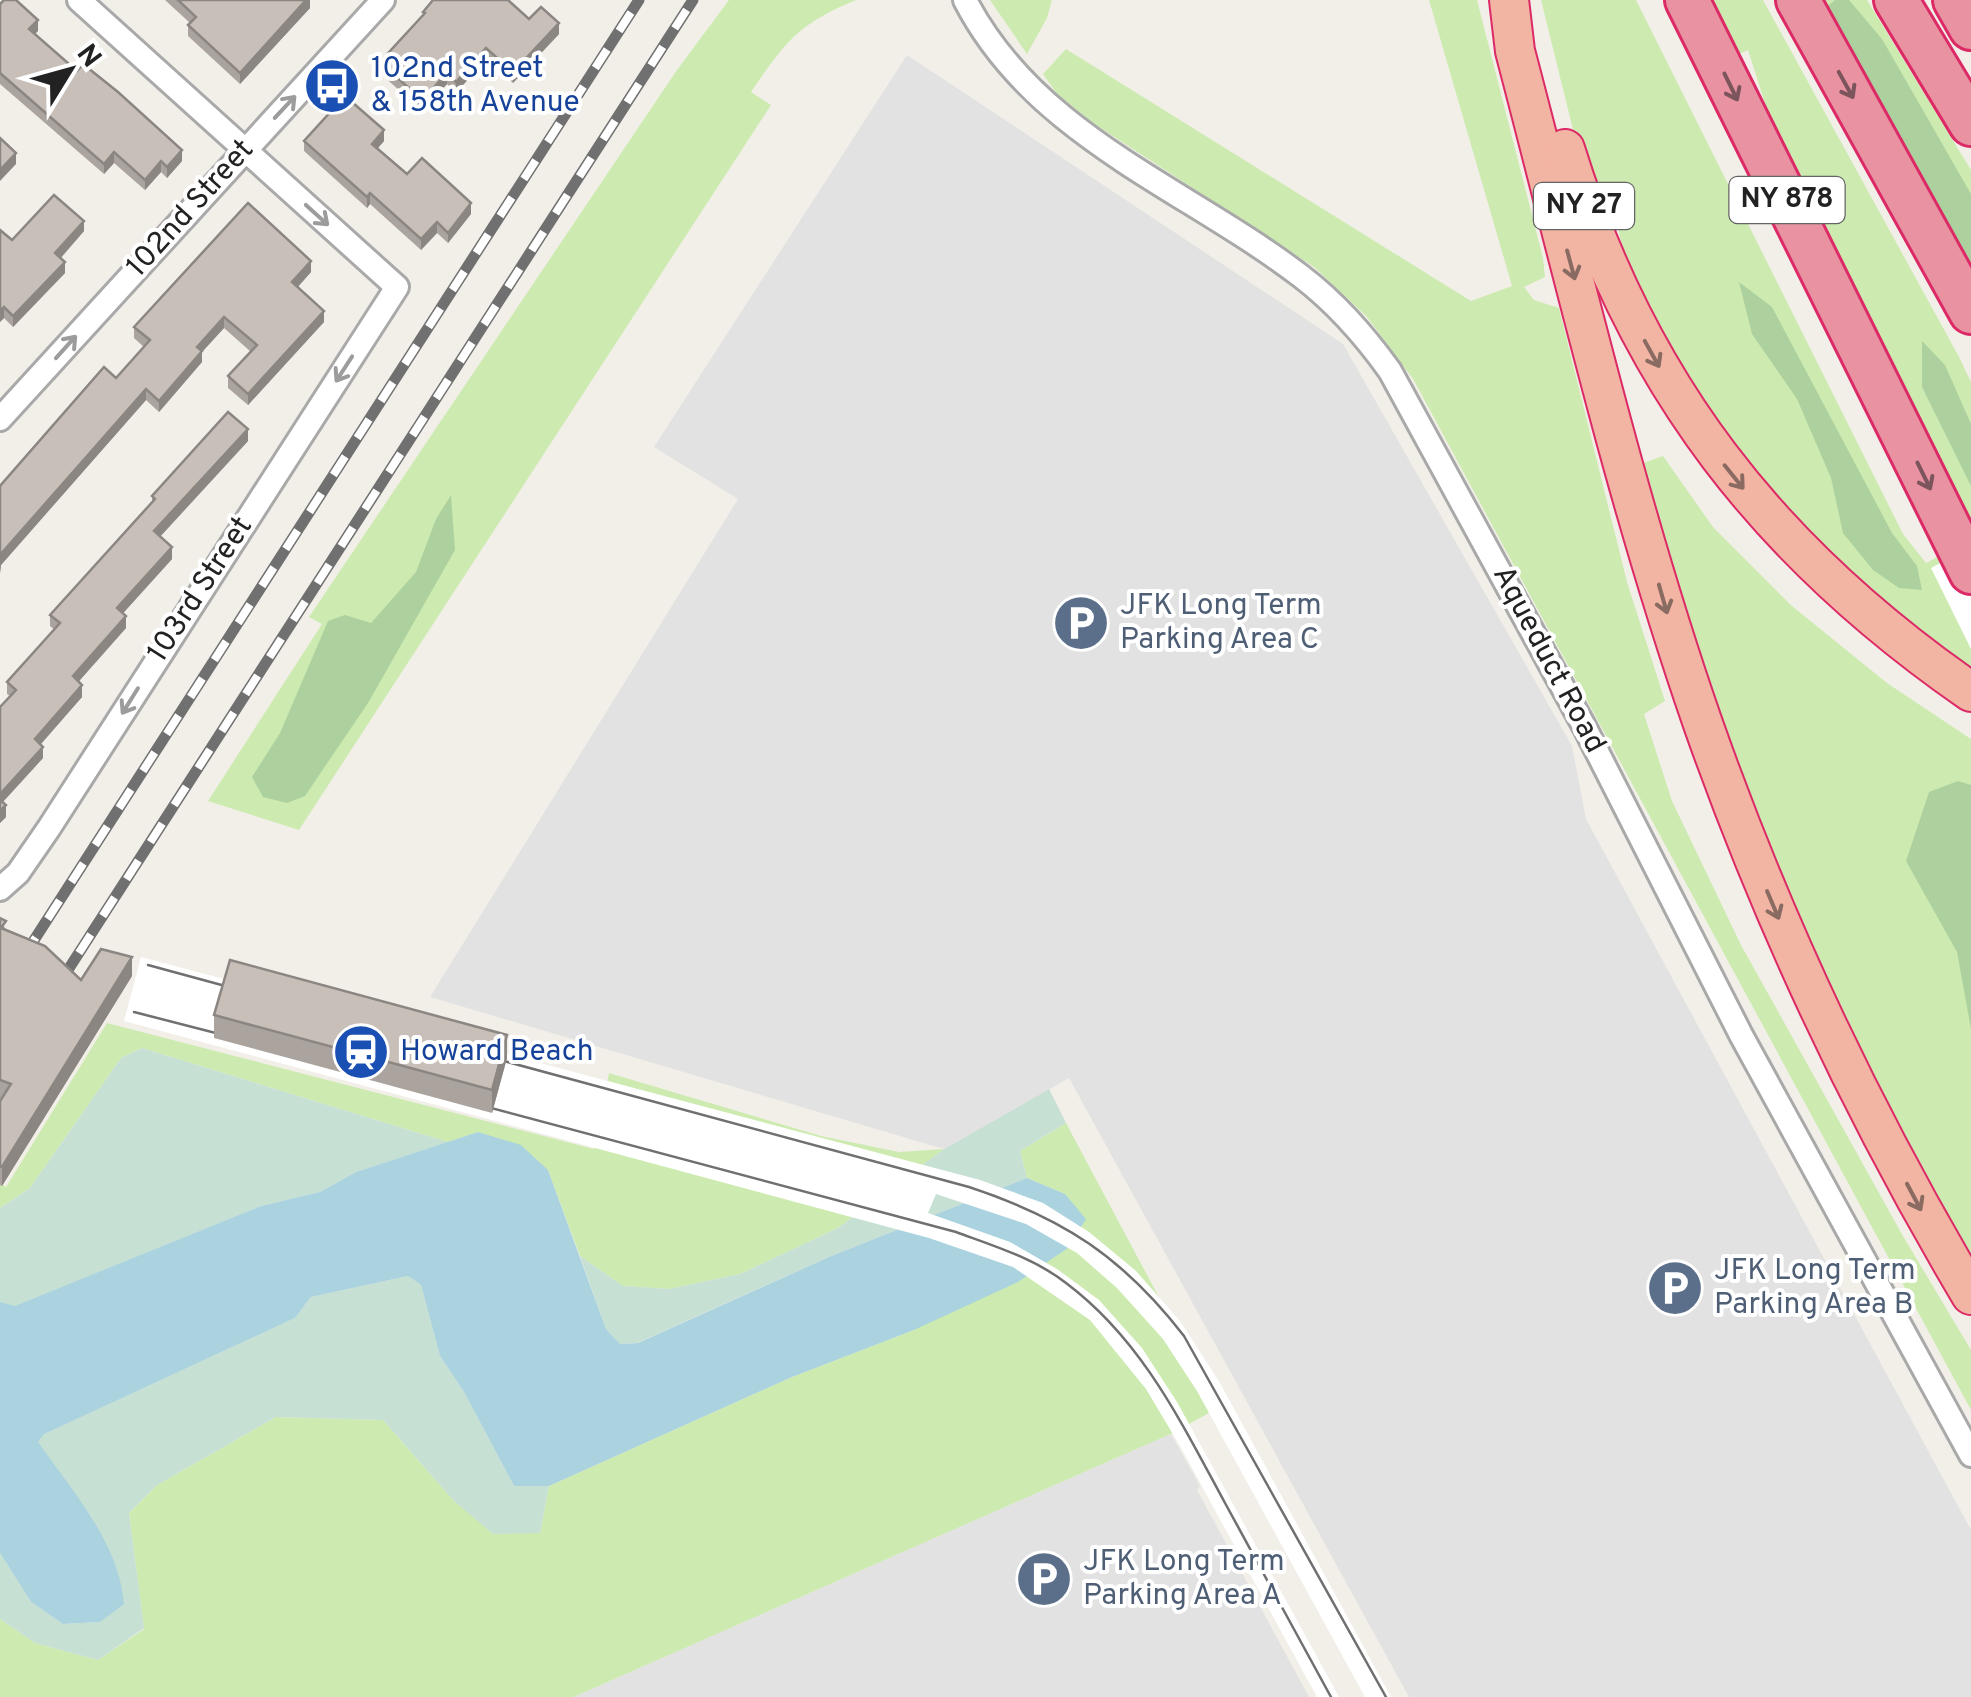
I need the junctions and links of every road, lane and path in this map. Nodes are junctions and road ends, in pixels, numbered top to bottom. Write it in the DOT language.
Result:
graph roads {
  1 [pos="79,0"];
  2 [pos="383,0"];
  3 [pos="965,0"];
  4 [pos="1509,0"];
  5 [pos="1525,0"];
  6 [pos="1688,0"];
  7 [pos="1798,0"];
  8 [pos="1896,0"];
  9 [pos="1954,0"];
  10 [pos="1971,28"];
  11 [pos="1971,124"];
  12 [pos="245,150"];
  13 [pos="1971,312"];
  14 [pos="0,419"];
  15 [pos="1966,562"];
  16 [pos="1971,692"];
  17 [pos="0,888"];
  18 [pos="1971,1295"];
  19 [pos="1971,1455"];
  1 -- 12 [label="street"];
  12 -- 2 [label="street, 102nd Street, one-way"];
  3 -- 19 [label="street, Aqueduct Road"];
  4 -- 18 [label="highway, one-way"];
  5 -- 16 [label="highway, NY 27, one-way"];
  6 -- 15 [label="highway, NY 878, one-way"];
  7 -- 13 [label="highway, one-way"];
  8 -- 11 [label="highway"];
  9 -- 10 [label="highway"];
  14 -- 12 [label="street, 102nd Street, one-way"];
  12 -- 17 [label="street, 103rd Street, one-way"];
}
